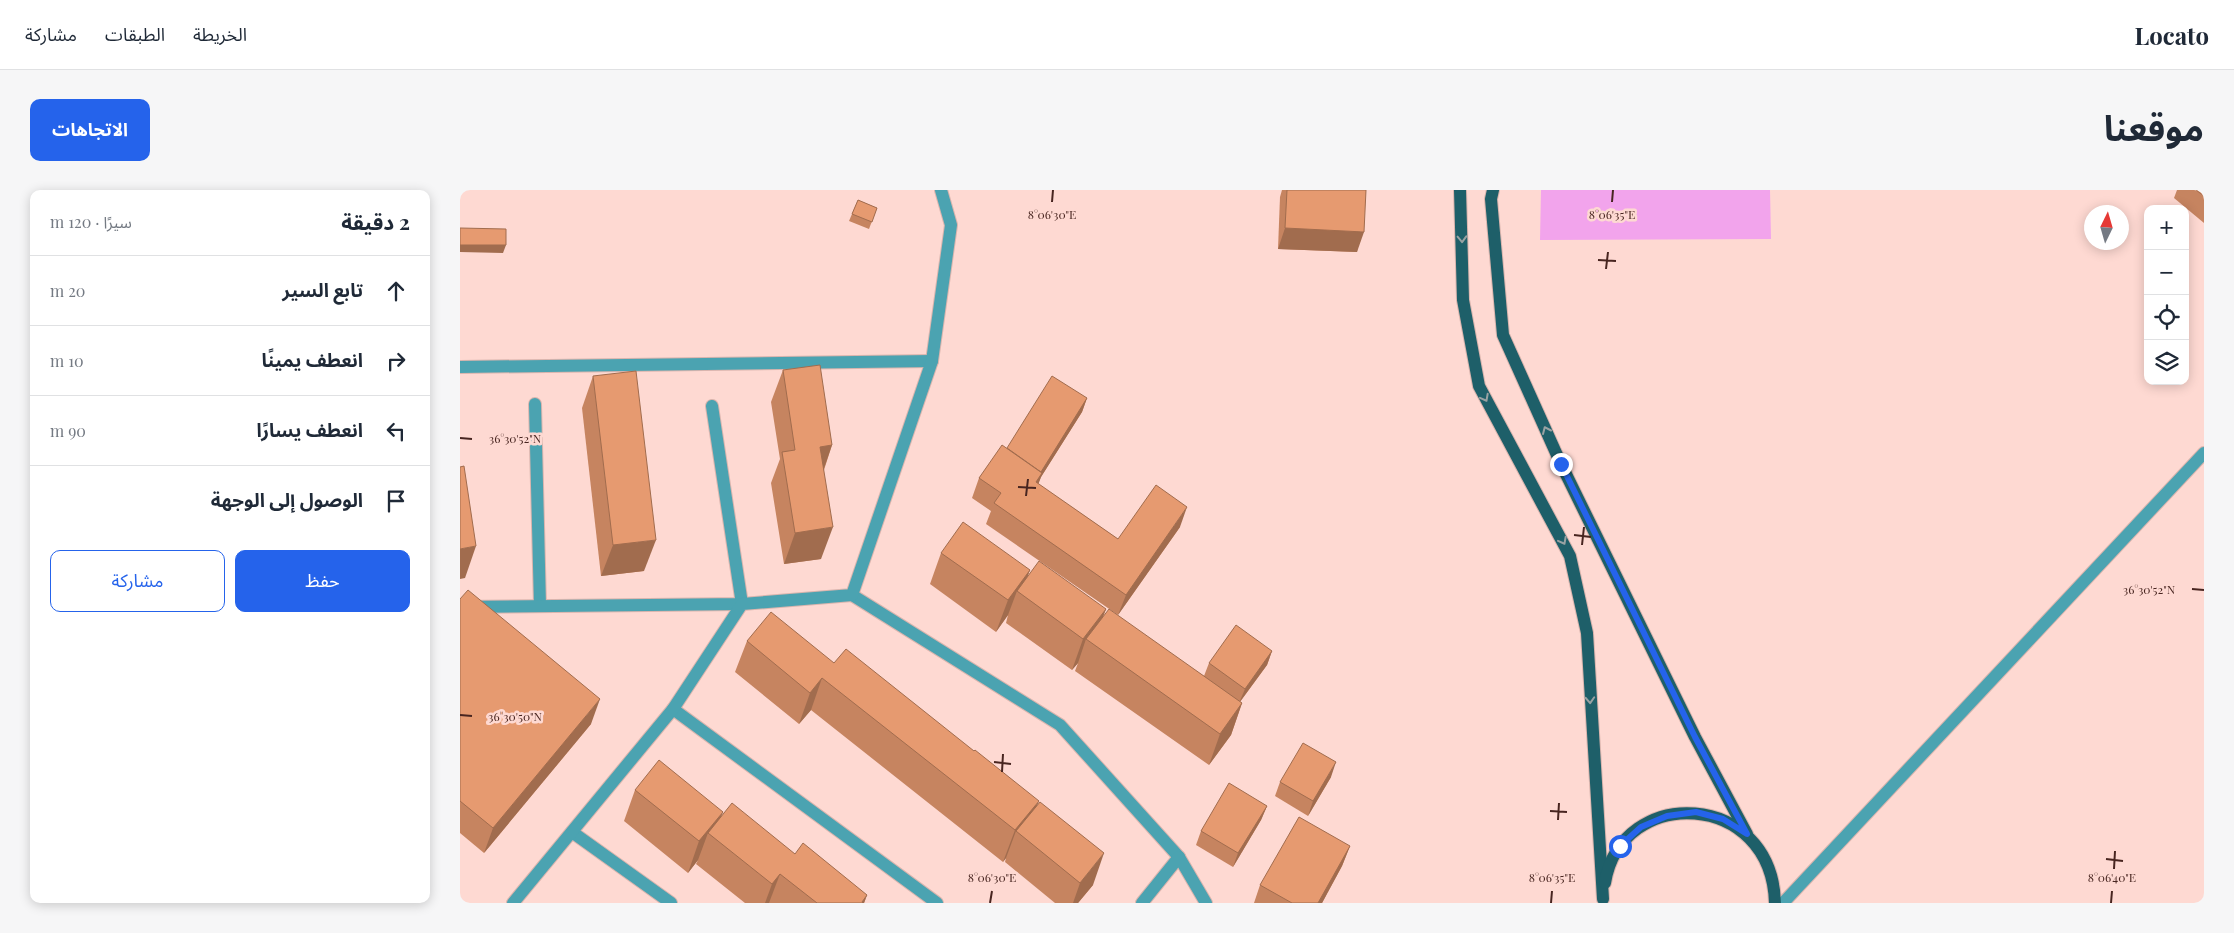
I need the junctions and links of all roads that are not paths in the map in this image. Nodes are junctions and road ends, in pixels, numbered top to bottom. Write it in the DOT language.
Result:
graph roads {
  1 [pos="941,190"];
  2 [pos="1460,190"];
  3 [pos="1492,190"];
  4 [pos="932,361"];
  5 [pos="460,368"];
  6 [pos="535,404"];
  7 [pos="712,406"];
  8 [pos="2204,452"];
  9 [pos="852,595"];
  10 [pos="742,604"];
  11 [pos="460,606"];
  12 [pos="540,606"];
  13 [pos="672,709"];
  14 [pos="572,832"];
  15 [pos="1747,834"];
  16 [pos="1180,857"];
  17 [pos="1603,901"];
  18 [pos="513,903"];
  19 [pos="671,903"];
  20 [pos="937,903"];
  21 [pos="1142,903"];
  22 [pos="1206,903"];
  23 [pos="1775,903"];
  24 [pos="1783,903"];
  1 -- 4 [label="street"];
  2 -- 17 [label="main road, one-way"];
  15 -- 3 [label="main road, one-way"];
  4 -- 5 [label="street"];
  4 -- 9 [label="street"];
  6 -- 12 [label="street"];
  7 -- 10 [label="street"];
  8 -- 24 [label="street"];
  9 -- 10 [label="street"];
  9 -- 16 [label="street"];
  10 -- 12 [label="street"];
  10 -- 13 [label="street"];
  11 -- 12 [label="street"];
  13 -- 14 [label="street"];
  13 -- 20 [label="street"];
  14 -- 18 [label="street"];
  14 -- 19 [label="street"];
  15 -- 17 [label="main road"];
  15 -- 23 [label="main road"];
  16 -- 21 [label="street"];
  16 -- 22 [label="street"];
}
